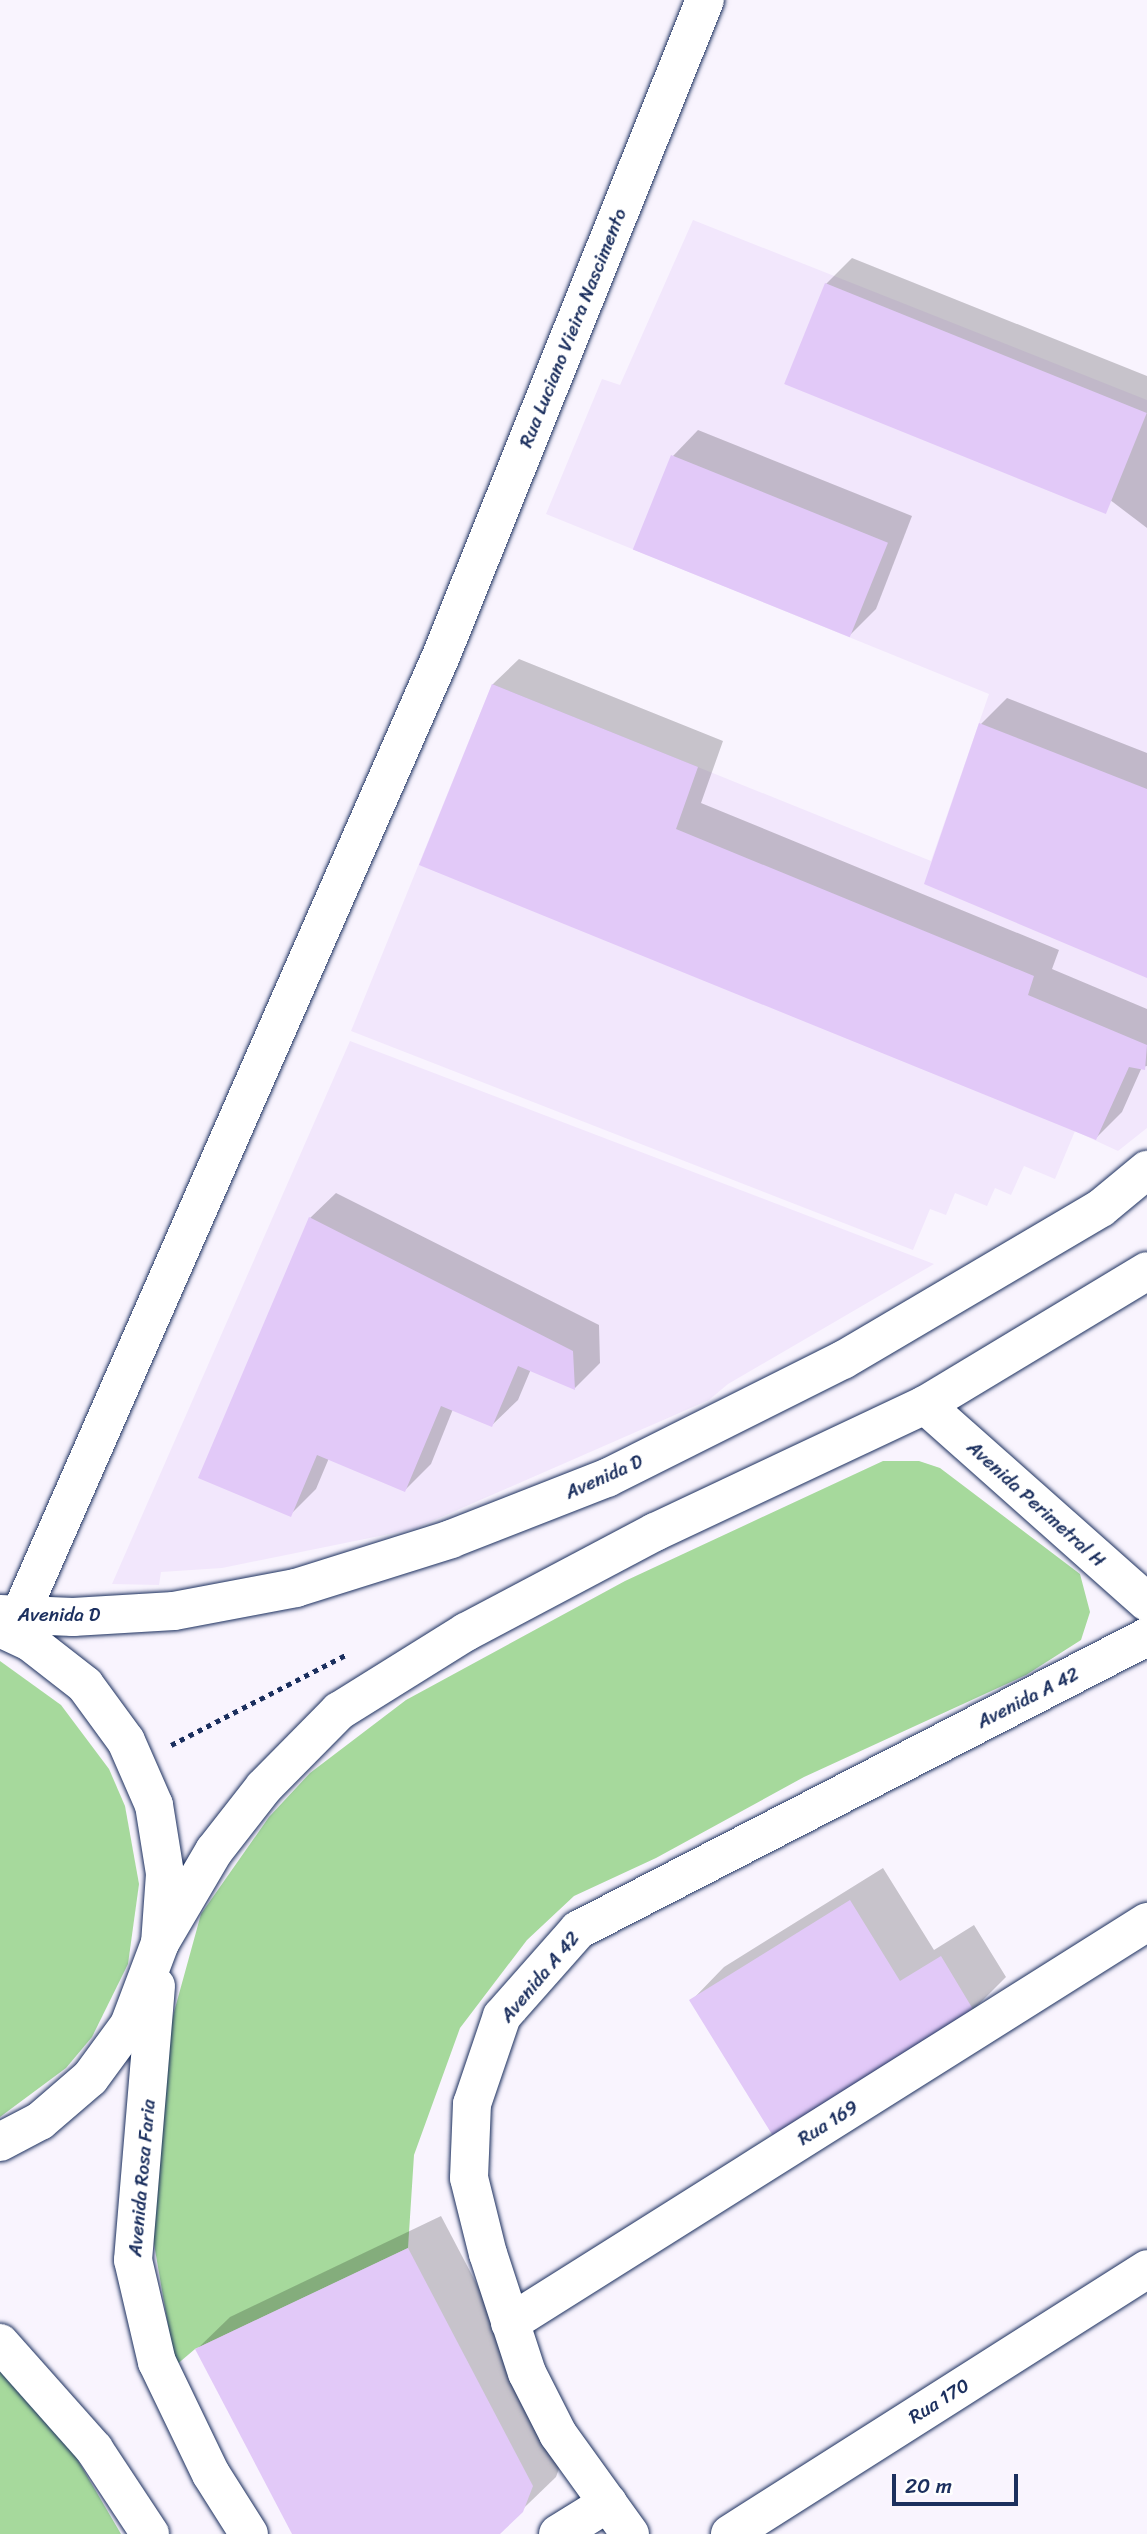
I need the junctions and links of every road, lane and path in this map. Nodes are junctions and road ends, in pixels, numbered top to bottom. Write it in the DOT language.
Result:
graph roads {
  1 [pos="705,0"];
  2 [pos="1147,1170"];
  3 [pos="1147,1271"];
  4 [pos="925,1405"];
  5 [pos="1147,1602"];
  6 [pos="7,1619"];
  7 [pos="1147,1637"];
  8 [pos="1147,1922"];
  9 [pos="157,1953"];
  10 [pos="0,2142"];
  11 [pos="1147,2269"];
  12 [pos="510,2323"];
  13 [pos="0,2343"];
  14 [pos="608,2503"];
  15 [pos="150,2534"];
  16 [pos="249,2534"];
  17 [pos="558,2534"];
  18 [pos="630,2534"];
  19 [pos="730,2534"];
  1 -- 6 [label="street, Rua Luciano Vieira Nascimento"];
  2 -- 6 [label="street, Avenida D"];
  3 -- 4 [label="street"];
  4 -- 5 [label="street, Avenida Perimetral H"];
  4 -- 9 [label="street"];
  6 -- 9 [label="street, Avenida Rosa Faria"];
  7 -- 12 [label="street, Avenida A 42"];
  8 -- 12 [label="street, Rua 169"];
  9 -- 10 [label="street"];
  9 -- 16 [label="street, Avenida Rosa Faria"];
  11 -- 19 [label="street, Rua 170"];
  12 -- 14 [label="street, Avenida A 42"];
  13 -- 15 [label="street"];
  14 -- 17 [label="street"];
  14 -- 18 [label="street, Avenida A 42"];
}
